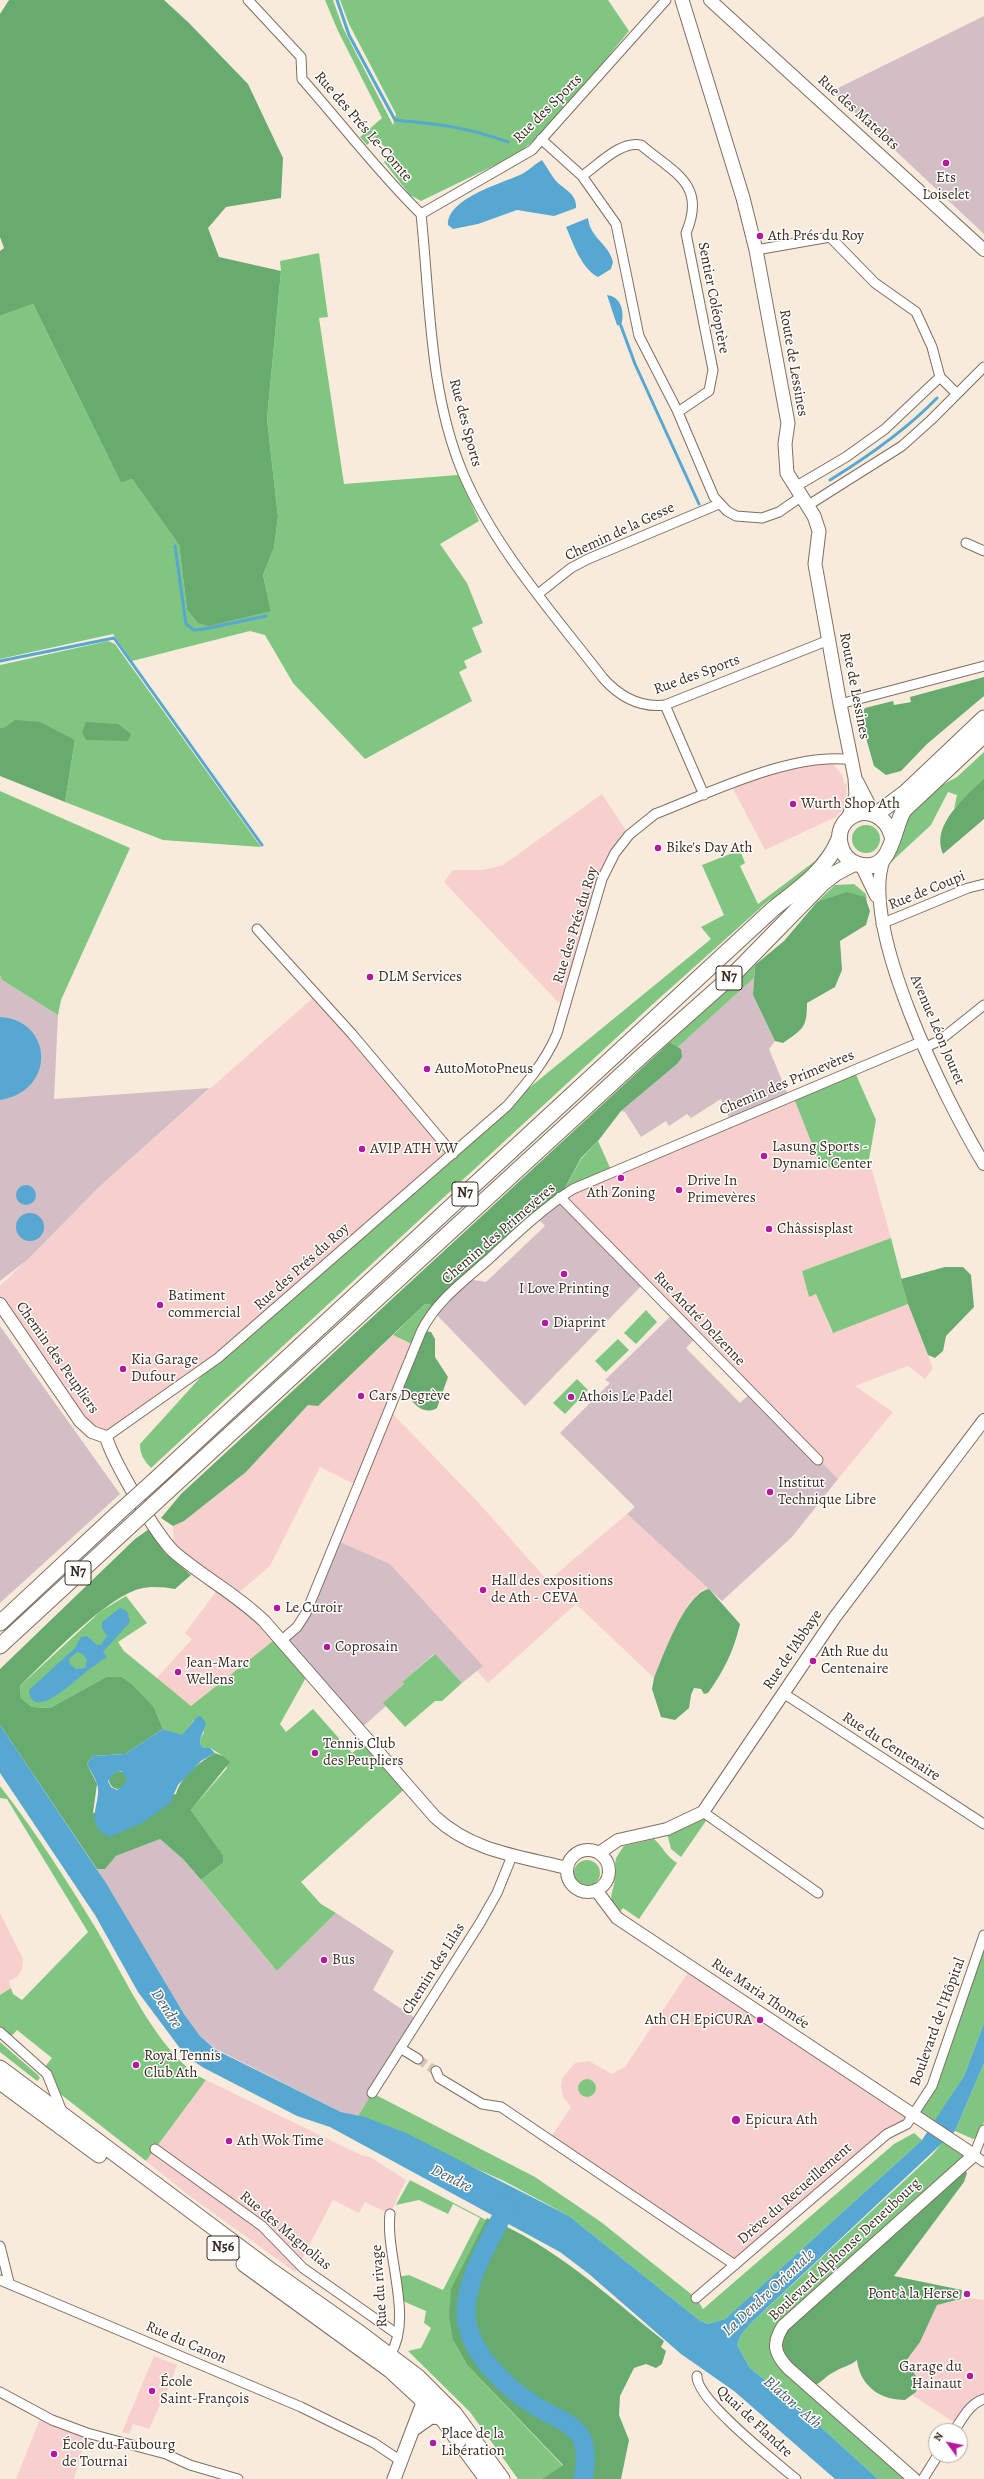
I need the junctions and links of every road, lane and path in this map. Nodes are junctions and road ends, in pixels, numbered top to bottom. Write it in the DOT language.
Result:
graph roads {
  1 [pos="248,0"];
  2 [pos="666,0"];
  3 [pos="682,0"];
  4 [pos="710,0"];
  5 [pos="541,139"];
  6 [pos="582,176"];
  7 [pos="421,214"];
  8 [pos="756,250"];
  9 [pos="984,250"];
  10 [pos="984,367"];
  11 [pos="940,377"];
  12 [pos="960,391"];
  13 [pos="677,410"];
  14 [pos="801,496"];
  15 [pos="719,504"];
  16 [pos="966,544"];
  17 [pos="984,552"];
  18 [pos="538,594"];
  19 [pos="829,640"];
  20 [pos="984,666"];
  21 [pos="840,704"];
  22 [pos="665,705"];
  23 [pos="984,718"];
  24 [pos="984,735"];
  25 [pos="852,760"];
  26 [pos="856,778"];
  27 [pos="704,795"];
  28 [pos="874,814"];
  29 [pos="848,819"];
  30 [pos="892,836"];
  31 [pos="839,839"];
  32 [pos="884,859"];
  33 [pos="858,864"];
  34 [pos="984,884"];
  35 [pos="878,901"];
  36 [pos="882,924"];
  37 [pos="258,929"];
  38 [pos="984,1005"];
  39 [pos="924,1044"];
  40 [pos="453,1154"];
  41 [pos="984,1164"];
  42 [pos="560,1197"];
  43 [pos="0,1304"];
  44 [pos="984,1420"];
  45 [pos="106,1437"];
  46 [pos="818,1460"];
  47 [pos="0,1623"];
  48 [pos="282,1640"];
  49 [pos="0,1646"];
  50 [pos="784,1693"];
  51 [pos="702,1812"];
  52 [pos="984,1824"];
  53 [pos="598,1853"];
  54 [pos="512,1856"];
  55 [pos="567,1868"];
  56 [pos="596,1890"];
  57 [pos="818,1893"];
  58 [pos="984,1935"];
  59 [pos="0,2032"];
  60 [pos="400,2048"];
  61 [pos="418,2059"];
  62 [pos="0,2068"];
  63 [pos="436,2071"];
  64 [pos="0,2082"];
  65 [pos="372,2093"];
  66 [pos="65,2117"];
  67 [pos="917,2117"];
  68 [pos="984,2130"];
  69 [pos="155,2149"];
  70 [pos="974,2155"];
  71 [pos="390,2214"];
  72 [pos="0,2246"];
  73 [pos="735,2265"];
  74 [pos="4,2281"];
  75 [pos="696,2298"];
  76 [pos="398,2334"];
  77 [pos="390,2355"];
  78 [pos="697,2379"];
  79 [pos="0,2392"];
  80 [pos="984,2398"];
  81 [pos="424,2400"];
  82 [pos="442,2418"];
  83 [pos="959,2423"];
  84 [pos="414,2429"];
  85 [pos="474,2441"];
  86 [pos="401,2461"];
  87 [pos="933,2463"];
  88 [pos="238,2479"];
  89 [pos="394,2479"];
  90 [pos="487,2479"];
  91 [pos="502,2479"];
  92 [pos="796,2479"];
  93 [pos="914,2479"];
  94 [pos="923,2479"];
  1 -- 7 [label="street, Rue des Prés Le-Comte"];
  2 -- 5 [label="street, Rue des Sports"];
  3 -- 8 [label="main road, Route de Lessines"];
  4 -- 9 [label="street, Rue des Matelots"];
  5 -- 6 [label="street"];
  5 -- 7 [label="street, Rue des Sports"];
  6 -- 13 [label="street"];
  6 -- 13 [label="street, Sentier Coléoptère"];
  7 -- 18 [label="street, Rue des Sports"];
  8 -- 11 [label="street"];
  8 -- 14 [label="main road, Route de Lessines"];
  10 -- 12 [label="street"];
  11 -- 12 [label="street"];
  11 -- 14 [label="street"];
  12 -- 14 [label="street"];
  13 -- 15 [label="street"];
  14 -- 15 [label="street"];
  14 -- 19 [label="main road, Route de Lessines"];
  15 -- 18 [label="street, Chemin de la Gesse"];
  16 -- 17 [label="street"];
  18 -- 22 [label="street, Rue des Sports"];
  19 -- 21 [label="main road, Route de Lessines"];
  19 -- 22 [label="street, Rue des Sports"];
  20 -- 21 [label="street"];
  21 -- 25 [label="main road, Route de Lessines"];
  22 -- 27 [label="street"];
  23 -- 28 [label="main road"];
  24 -- 30 [label="main road"];
  25 -- 26 [label="main road, Route de Lessines"];
  25 -- 27 [label="street, Rue des Prés du Roy"];
  26 -- 28 [label="main road, Route de Lessines"];
  26 -- 29 [label="main road, Route de Lessines"];
  27 -- 40 [label="street, Rue des Prés du Roy"];
  28 -- 29 [label="main road"];
  28 -- 30 [label="main road"];
  29 -- 31 [label="main road"];
  30 -- 32 [label="main road"];
  31 -- 33 [label="main road"];
  31 -- 47 [label="main road, N7, bridge"];
  32 -- 33 [label="main road"];
  32 -- 35 [label="street, Avenue Léon Jouret"];
  33 -- 35 [label="street, Avenue Léon Jouret"];
  33 -- 49 [label="main road, N7, bridge"];
  34 -- 36 [label="street, Rue de Coupi"];
  35 -- 36 [label="street, Avenue Léon Jouret"];
  36 -- 39 [label="street, Avenue Léon Jouret"];
  37 -- 40 [label="street"];
  38 -- 39 [label="street"];
  39 -- 41 [label="street, Avenue Léon Jouret"];
  39 -- 42 [label="street, Chemin des Primevères"];
  40 -- 45 [label="street, Rue des Prés du Roy"];
  42 -- 46 [label="street, Rue André Delzenne"];
  42 -- 48 [label="street, Chemin des Primevères"];
  43 -- 45 [label="street, Chemin des Peupliers"];
  44 -- 50 [label="street, Rue de l'Abbaye"];
  45 -- 48 [label="street"];
  48 -- 54 [label="street"];
  50 -- 51 [label="street, Rue de l'Abbaye"];
  50 -- 52 [label="street, Rue du Centenaire"];
  51 -- 53 [label="street, Rue de l'Abbaye"];
  51 -- 57 [label="street"];
  53 -- 55 [label="street"];
  53 -- 56 [label="street"];
  54 -- 55 [label="street"];
  54 -- 60 [label="street, Chemin des Lilas"];
  55 -- 56 [label="street"];
  56 -- 67 [label="street, Rue Maria Thomée"];
  58 -- 67 [label="street, Boulevard de l'Hôpital"];
  59 -- 66 [label="street"];
  60 -- 61 [label="street"];
  60 -- 65 [label="street, Chemin des Lilas"];
  62 -- 66 [label="main road, N56"];
  63 -- 73 [label="street"];
  64 -- 81 [label="main road, N56"];
  66 -- 77 [label="main road, N56"];
  67 -- 70 [label="street, Rue Maria Thomée"];
  67 -- 73 [label="street, Drève du Recueillement"];
  68 -- 70 [label="street"];
  69 -- 76 [label="street, Rue des Magnolias"];
  70 -- 93 [label="street, Boulevard Alphonse Deneubourg"];
  71 -- 76 [label="street, Rue du rivage"];
  72 -- 74 [label="street"];
  73 -- 75 [label="street, Drève du Recueillement"];
  74 -- 86 [label="street, Rue du Canon"];
  76 -- 77 [label="street, Rue du rivage"];
  77 -- 85 [label="main road, N56"];
  78 -- 92 [label="street, Quai de Flandre"];
  79 -- 88 [label="street"];
  80 -- 83 [label="street"];
  81 -- 82 [label="main road, N56"];
  81 -- 84 [label="main road"];
  81 -- 85 [label="main road"];
  82 -- 84 [label="main road"];
  82 -- 90 [label="main road, N56"];
  84 -- 86 [label="main road"];
  85 -- 91 [label="main road, N56"];
  86 -- 89 [label="main road"];
  87 -- 94 [label="street"];
}
